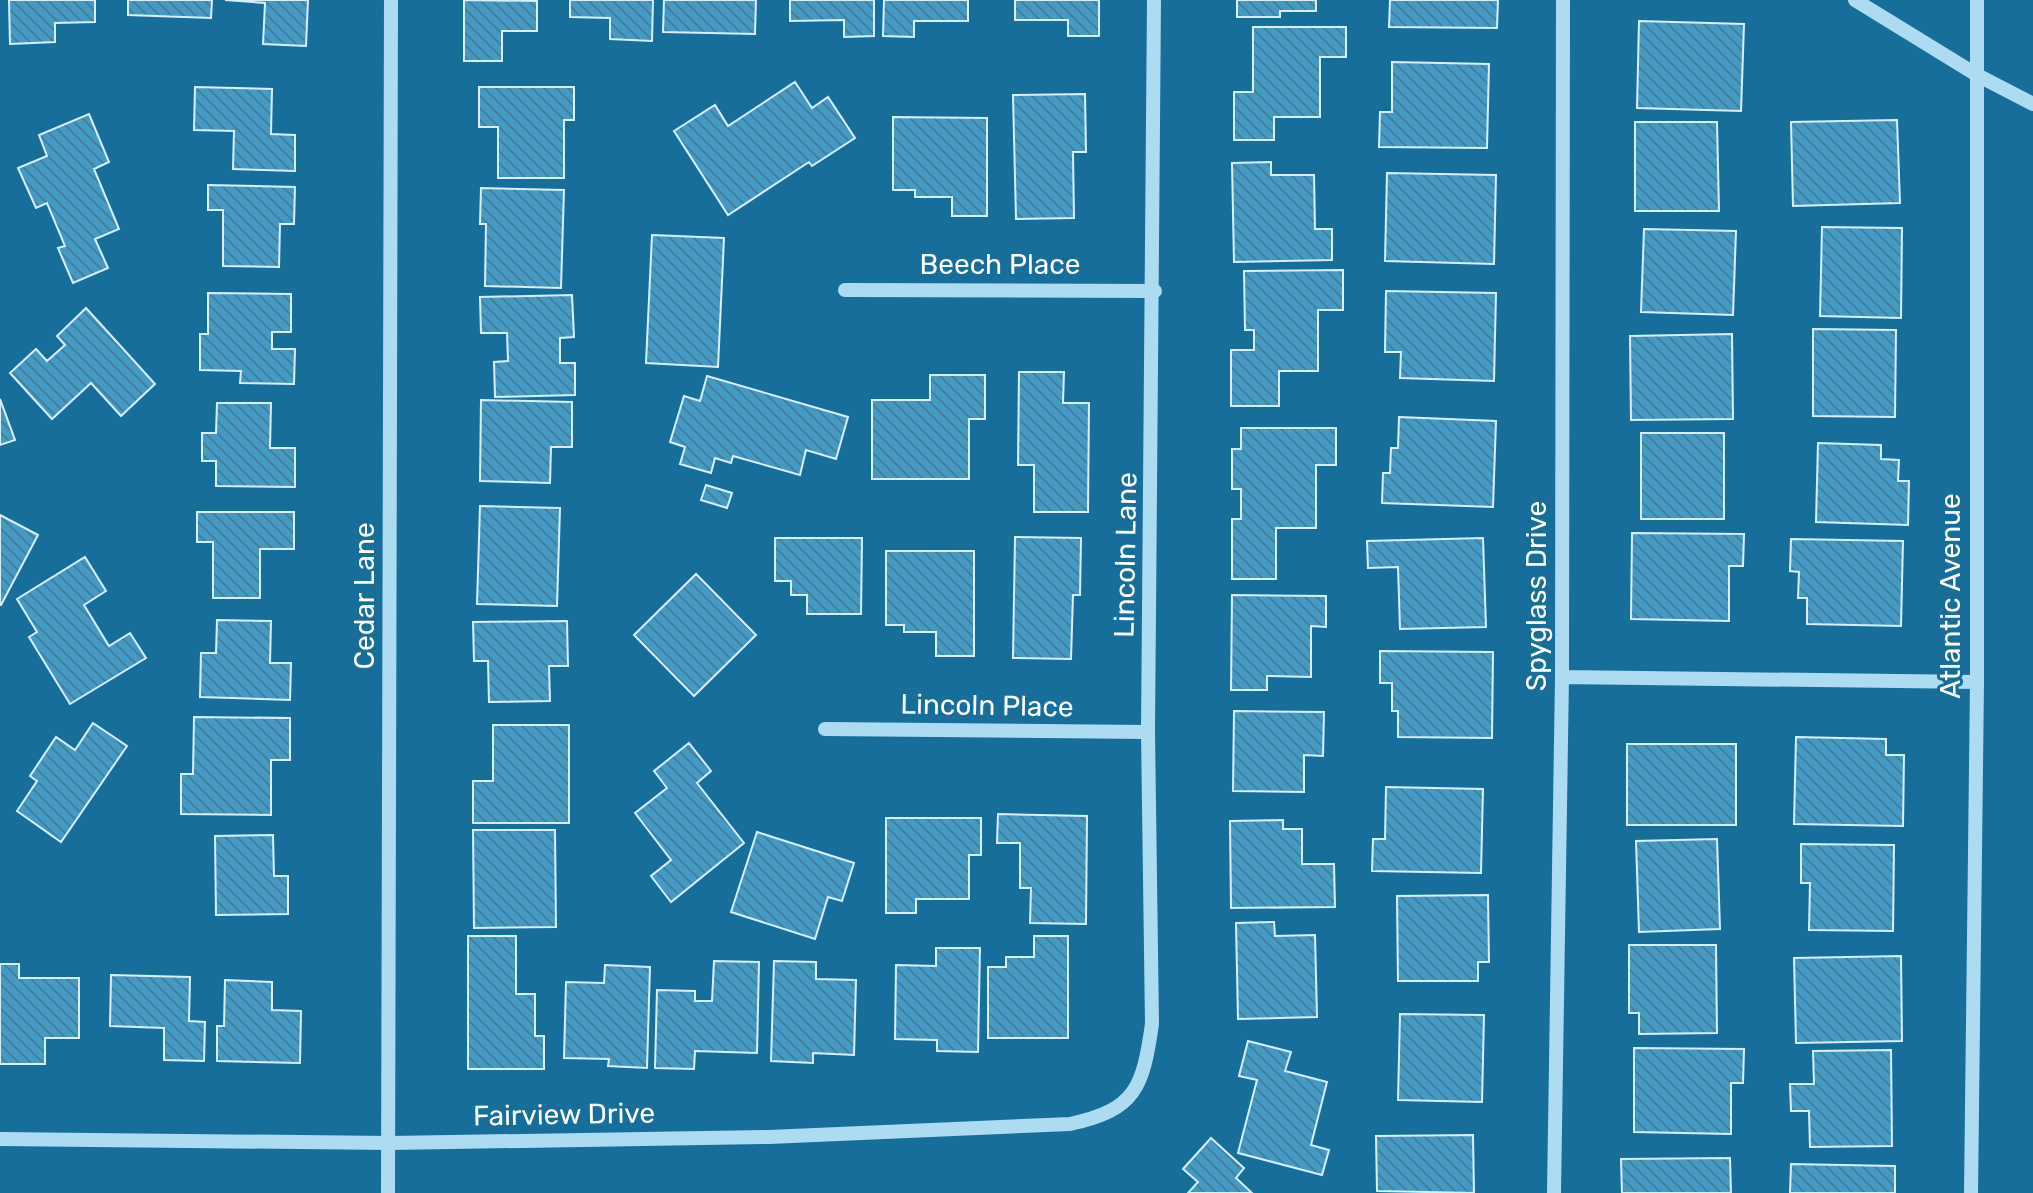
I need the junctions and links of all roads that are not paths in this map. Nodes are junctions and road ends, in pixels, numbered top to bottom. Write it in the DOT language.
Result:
graph roads {
  1 [pos="391,0"];
  2 [pos="1154,0"];
  3 [pos="1563,0"];
  4 [pos="1855,0"];
  5 [pos="1977,0"];
  6 [pos="1977,75"];
  7 [pos="2033,104"];
  8 [pos="845,290"];
  9 [pos="1155,291"];
  10 [pos="1562,677"];
  11 [pos="1977,682"];
  12 [pos="825,729"];
  13 [pos="1148,732"];
  14 [pos="1124,1104"];
  15 [pos="0,1139"];
  16 [pos="390,1143"];
  17 [pos="388,1193"];
  18 [pos="1554,1193"];
  19 [pos="1971,1193"];
  1 -- 16 [label="street, Cedar Lane"];
  2 -- 9 [label="street, Lincoln Lane"];
  3 -- 10 [label="street, Spyglass Drive"];
  4 -- 6 [label="street"];
  5 -- 6 [label="street, Atlantic Avenue"];
  6 -- 7 [label="street"];
  6 -- 11 [label="street, Atlantic Avenue"];
  8 -- 9 [label="street, Beech Place"];
  9 -- 13 [label="street, Lincoln Lane"];
  10 -- 11 [label="street"];
  10 -- 18 [label="street, Spyglass Drive"];
  11 -- 19 [label="street, Atlantic Avenue"];
  12 -- 13 [label="street, Lincoln Place"];
  13 -- 14 [label="street, Lincoln Lane"];
  14 -- 16 [label="street, Fairview Drive"];
  15 -- 16 [label="street, Fairview Drive"];
  16 -- 17 [label="street, Cedar Lane"];
}
